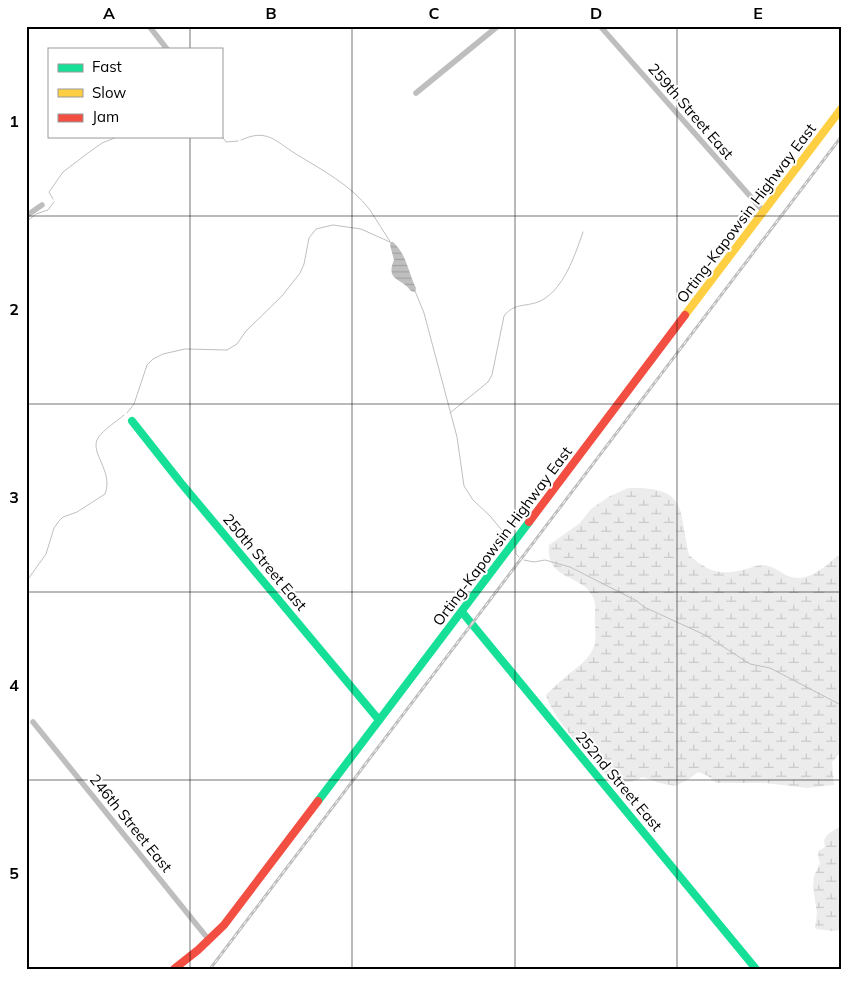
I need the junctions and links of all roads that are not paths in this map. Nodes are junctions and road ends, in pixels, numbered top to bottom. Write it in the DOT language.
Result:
graph roads {
  1 [pos="149,26"];
  2 [pos="498,26"];
  3 [pos="600,26"];
  4 [pos="166,48"];
  5 [pos="416,93"];
  6 [pos="841,109"];
  7 [pos="42,205"];
  8 [pos="764,212"];
  9 [pos="26,216"];
  10 [pos="132,421"];
  11 [pos="462,612"];
  12 [pos="379,720"];
  13 [pos="33,722"];
  14 [pos="209,940"];
  15 [pos="174,969"];
  16 [pos="756,969"];
  1 -- 4 [label="street"];
  2 -- 5 [label="street"];
  3 -- 8 [label="street, 259th Street East"];
  6 -- 8 [label="main road, Orting-Kapowsin Highway East"];
  7 -- 9 [label="street"];
  8 -- 11 [label="main road, Orting-Kapowsin Highway East"];
  10 -- 12 [label="main road, 250th Street East"];
  11 -- 12 [label="main road, Orting-Kapowsin Highway East"];
  11 -- 16 [label="main road, 252nd Street East"];
  12 -- 14 [label="main road, Orting-Kapowsin Highway East"];
  13 -- 14 [label="street, 246th Street East"];
  14 -- 15 [label="main road, Orting-Kapowsin Highway East"];
}
